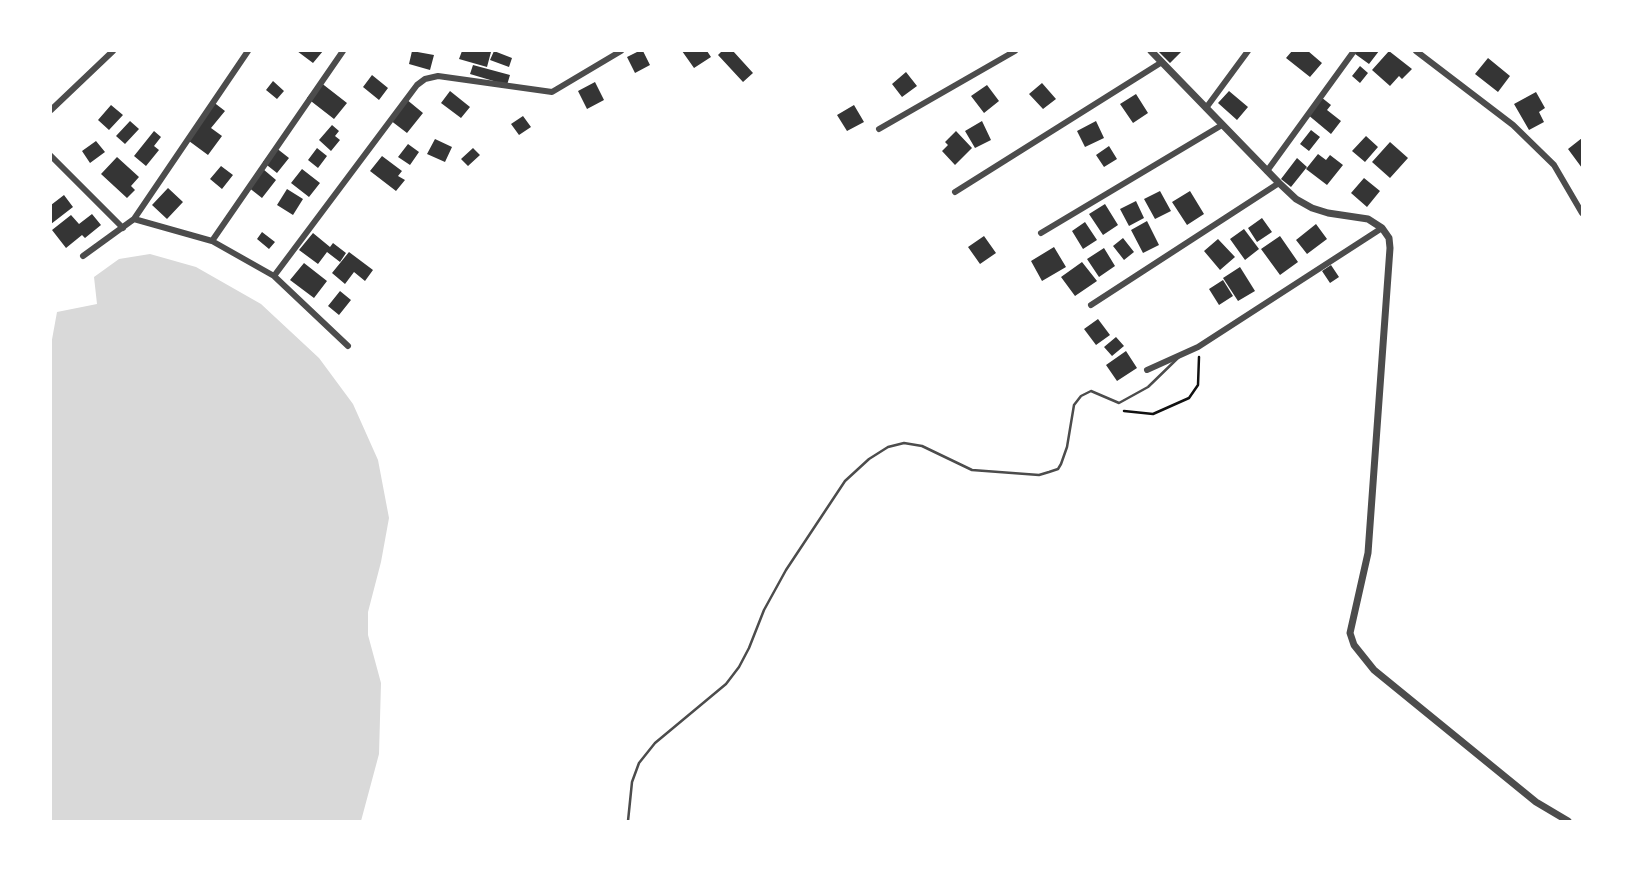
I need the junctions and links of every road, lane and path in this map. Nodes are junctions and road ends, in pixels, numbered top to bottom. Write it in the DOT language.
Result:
graph roads {
  1 [pos="113,51"];
  2 [pos="248,51"];
  3 [pos="342,51"];
  4 [pos="621,51"];
  5 [pos="1014,51"];
  6 [pos="1151,51"];
  7 [pos="1248,51"];
  8 [pos="1354,51"];
  9 [pos="1416,51"];
  10 [pos="1162,62"];
  11 [pos="1206,108"];
  12 [pos="51,110"];
  13 [pos="1222,125"];
  14 [pos="879,129"];
  15 [pos="51,156"];
  16 [pos="1267,171"];
  17 [pos="1279,184"];
  18 [pos="956,192"];
  19 [pos="1582,213"];
  20 [pos="134,219"];
  21 [pos="123,228"];
  22 [pos="1382,228"];
  23 [pos="1041,233"];
  24 [pos="212,241"];
  25 [pos="83,256"];
  26 [pos="274,276"];
  27 [pos="1090,305"];
  28 [pos="348,346"];
  29 [pos="1198,347"];
  30 [pos="1182,354"];
  31 [pos="1147,370"];
  32 [pos="1114,402"];
  33 [pos="628,821"];
  34 [pos="1569,821"];
  1 -- 12 [label="street"];
  2 -- 20 [label="street"];
  3 -- 24 [label="street"];
  4 -- 26 [label="street"];
  5 -- 14 [label="street"];
  6 -- 10 [label="street"];
  7 -- 11 [label="street"];
  8 -- 16 [label="street"];
  9 -- 19 [label="street"];
  10 -- 11 [label="street"];
  10 -- 18 [label="street"];
  11 -- 13 [label="street"];
  13 -- 16 [label="street"];
  13 -- 23 [label="street"];
  15 -- 21 [label="street"];
  16 -- 17 [label="street"];
  17 -- 22 [label="street"];
  17 -- 27 [label="street"];
  20 -- 21 [label="street"];
  20 -- 24 [label="street"];
  21 -- 25 [label="street"];
  22 -- 29 [label="street"];
  22 -- 34 [label="street"];
  24 -- 26 [label="street"];
  26 -- 28 [label="street"];
  29 -- 30 [label="street"];
  29 -- 32 [label="path"];
  30 -- 31 [label="street"];
  30 -- 32 [label="lane"];
  32 -- 33 [label="lane"];
}
